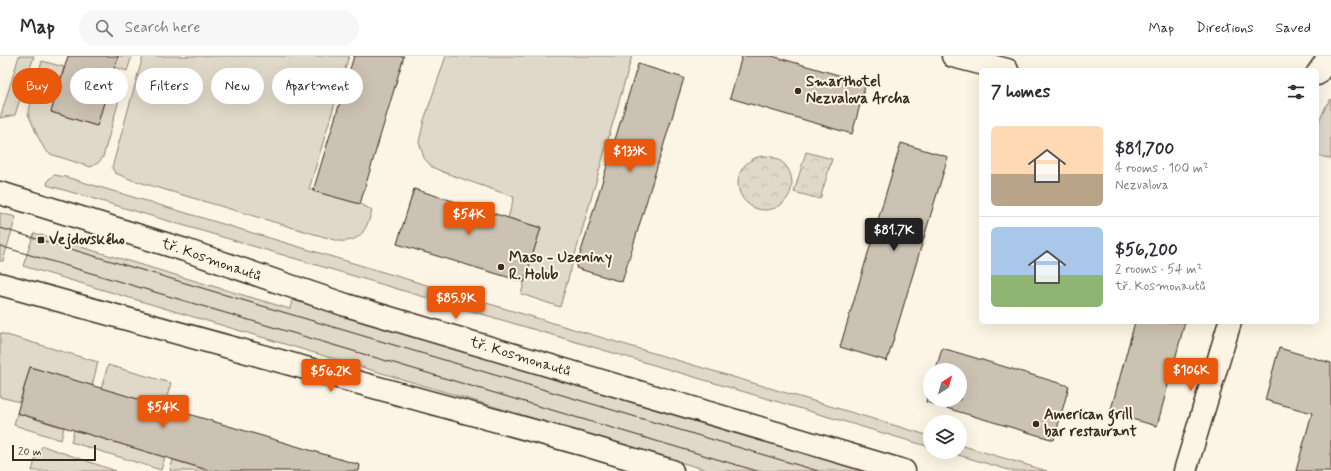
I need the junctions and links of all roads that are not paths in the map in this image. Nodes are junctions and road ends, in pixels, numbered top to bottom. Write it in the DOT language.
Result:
graph roads {
  1 [pos="953,56"];
  2 [pos="1017,56"];
  3 [pos="1330,56"];
  4 [pos="999,68"];
  5 [pos="1013,68"];
  6 [pos="1319,71"];
  7 [pos="0,193"];
  8 [pos="0,284"];
  9 [pos="1229,324"];
  10 [pos="672,471"];
  11 [pos="904,471"];
  12 [pos="1185,471"];
  1 -- 4 [label="street"];
  2 -- 5 [label="street"];
  3 -- 6 [label="street"];
  7 -- 11 [label="street, tř. Kosmonautů"];
  8 -- 10 [label="street"];
  9 -- 12 [label="street"];
}
